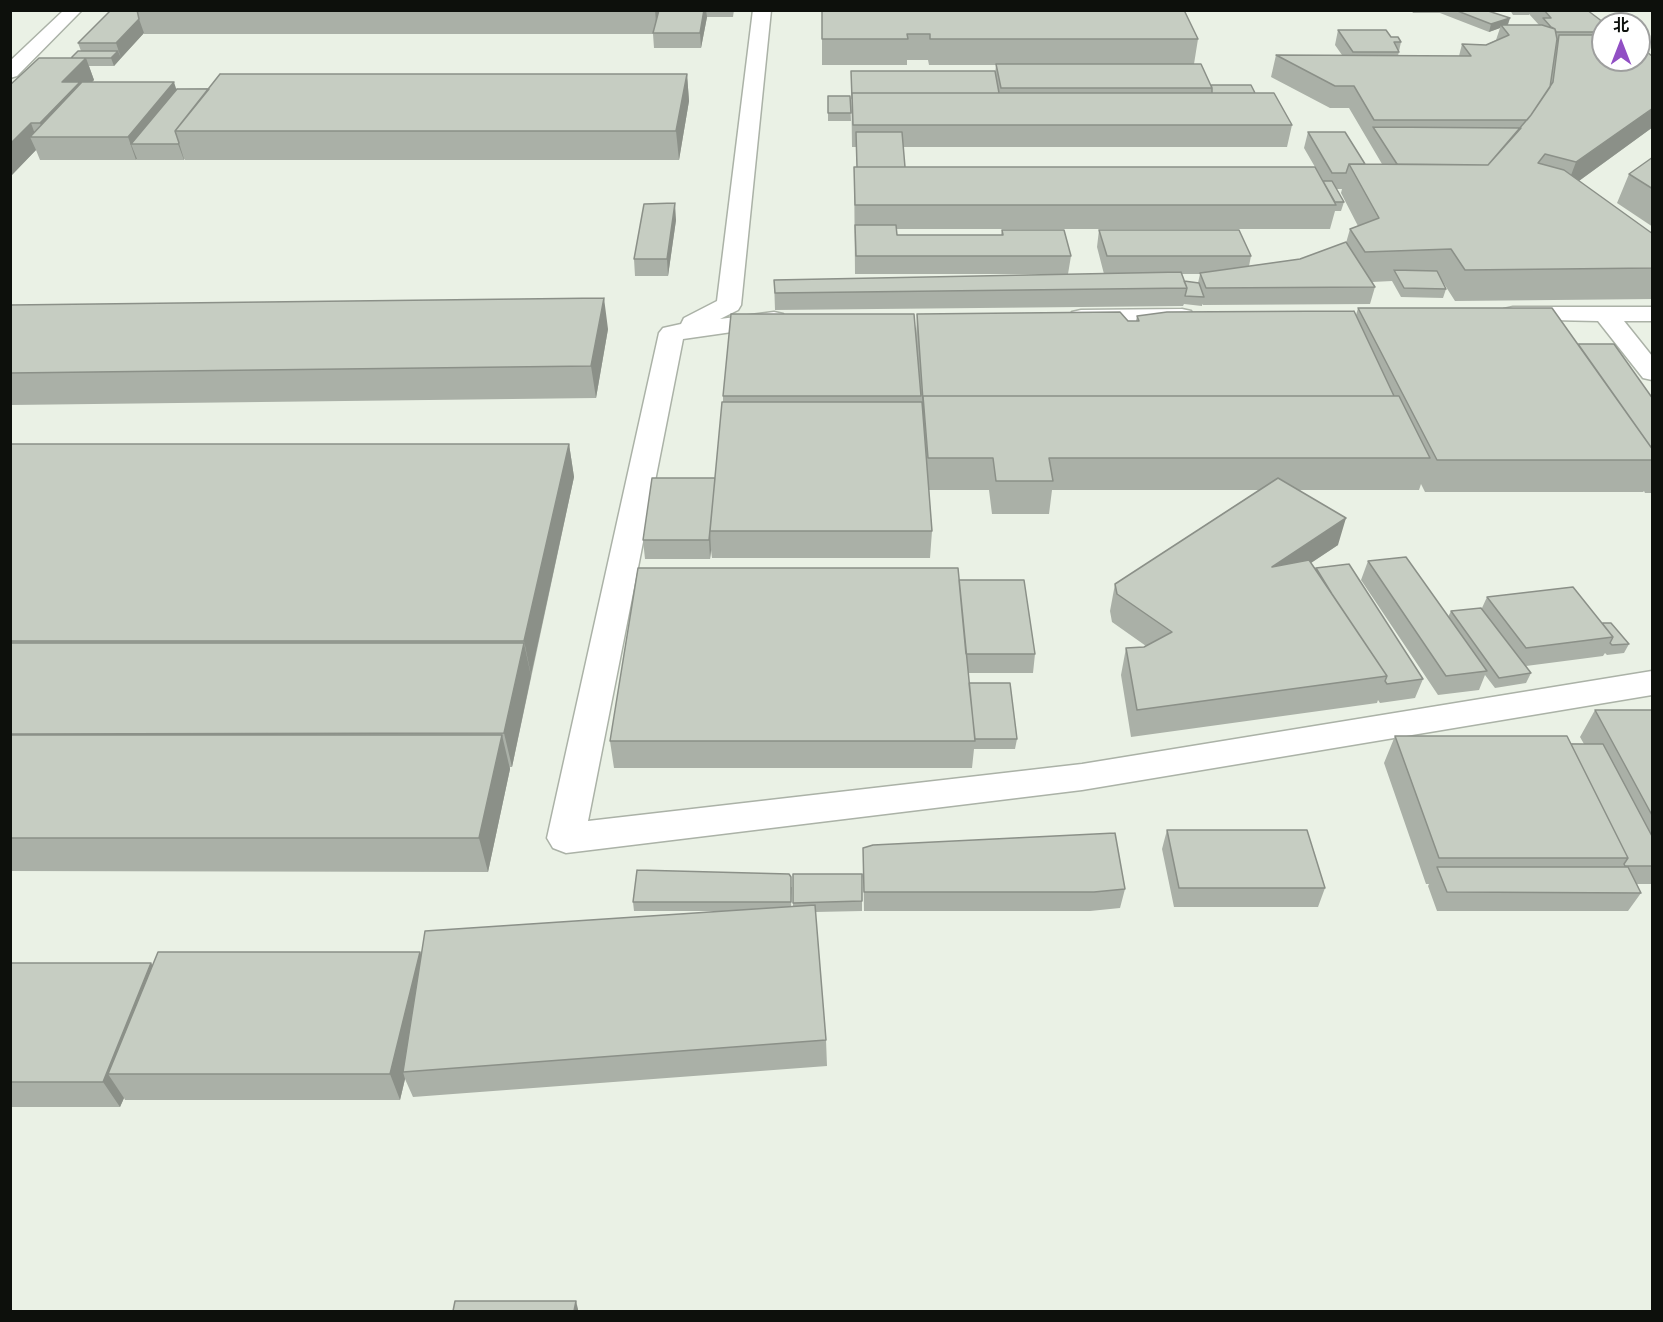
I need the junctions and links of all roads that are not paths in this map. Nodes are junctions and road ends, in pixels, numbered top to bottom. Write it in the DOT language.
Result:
graph roads {
  1 [pos="74,10"];
  2 [pos="762,10"];
  3 [pos="10,72"];
  4 [pos="1487,314"];
  5 [pos="1605,314"];
  6 [pos="1653,314"];
  7 [pos="1203,316"];
  8 [pos="1060,317"];
  9 [pos="800,319"];
  10 [pos="672,333"];
  11 [pos="1653,372"];
  12 [pos="1653,683"];
  1 -- 3 [label="street"];
  2 -- 10 [label="street"];
  4 -- 5 [label="street"];
  5 -- 6 [label="street"];
  5 -- 11 [label="street"];
  7 -- 8 [label="street"];
  9 -- 10 [label="street"];
  10 -- 12 [label="street"];
}
